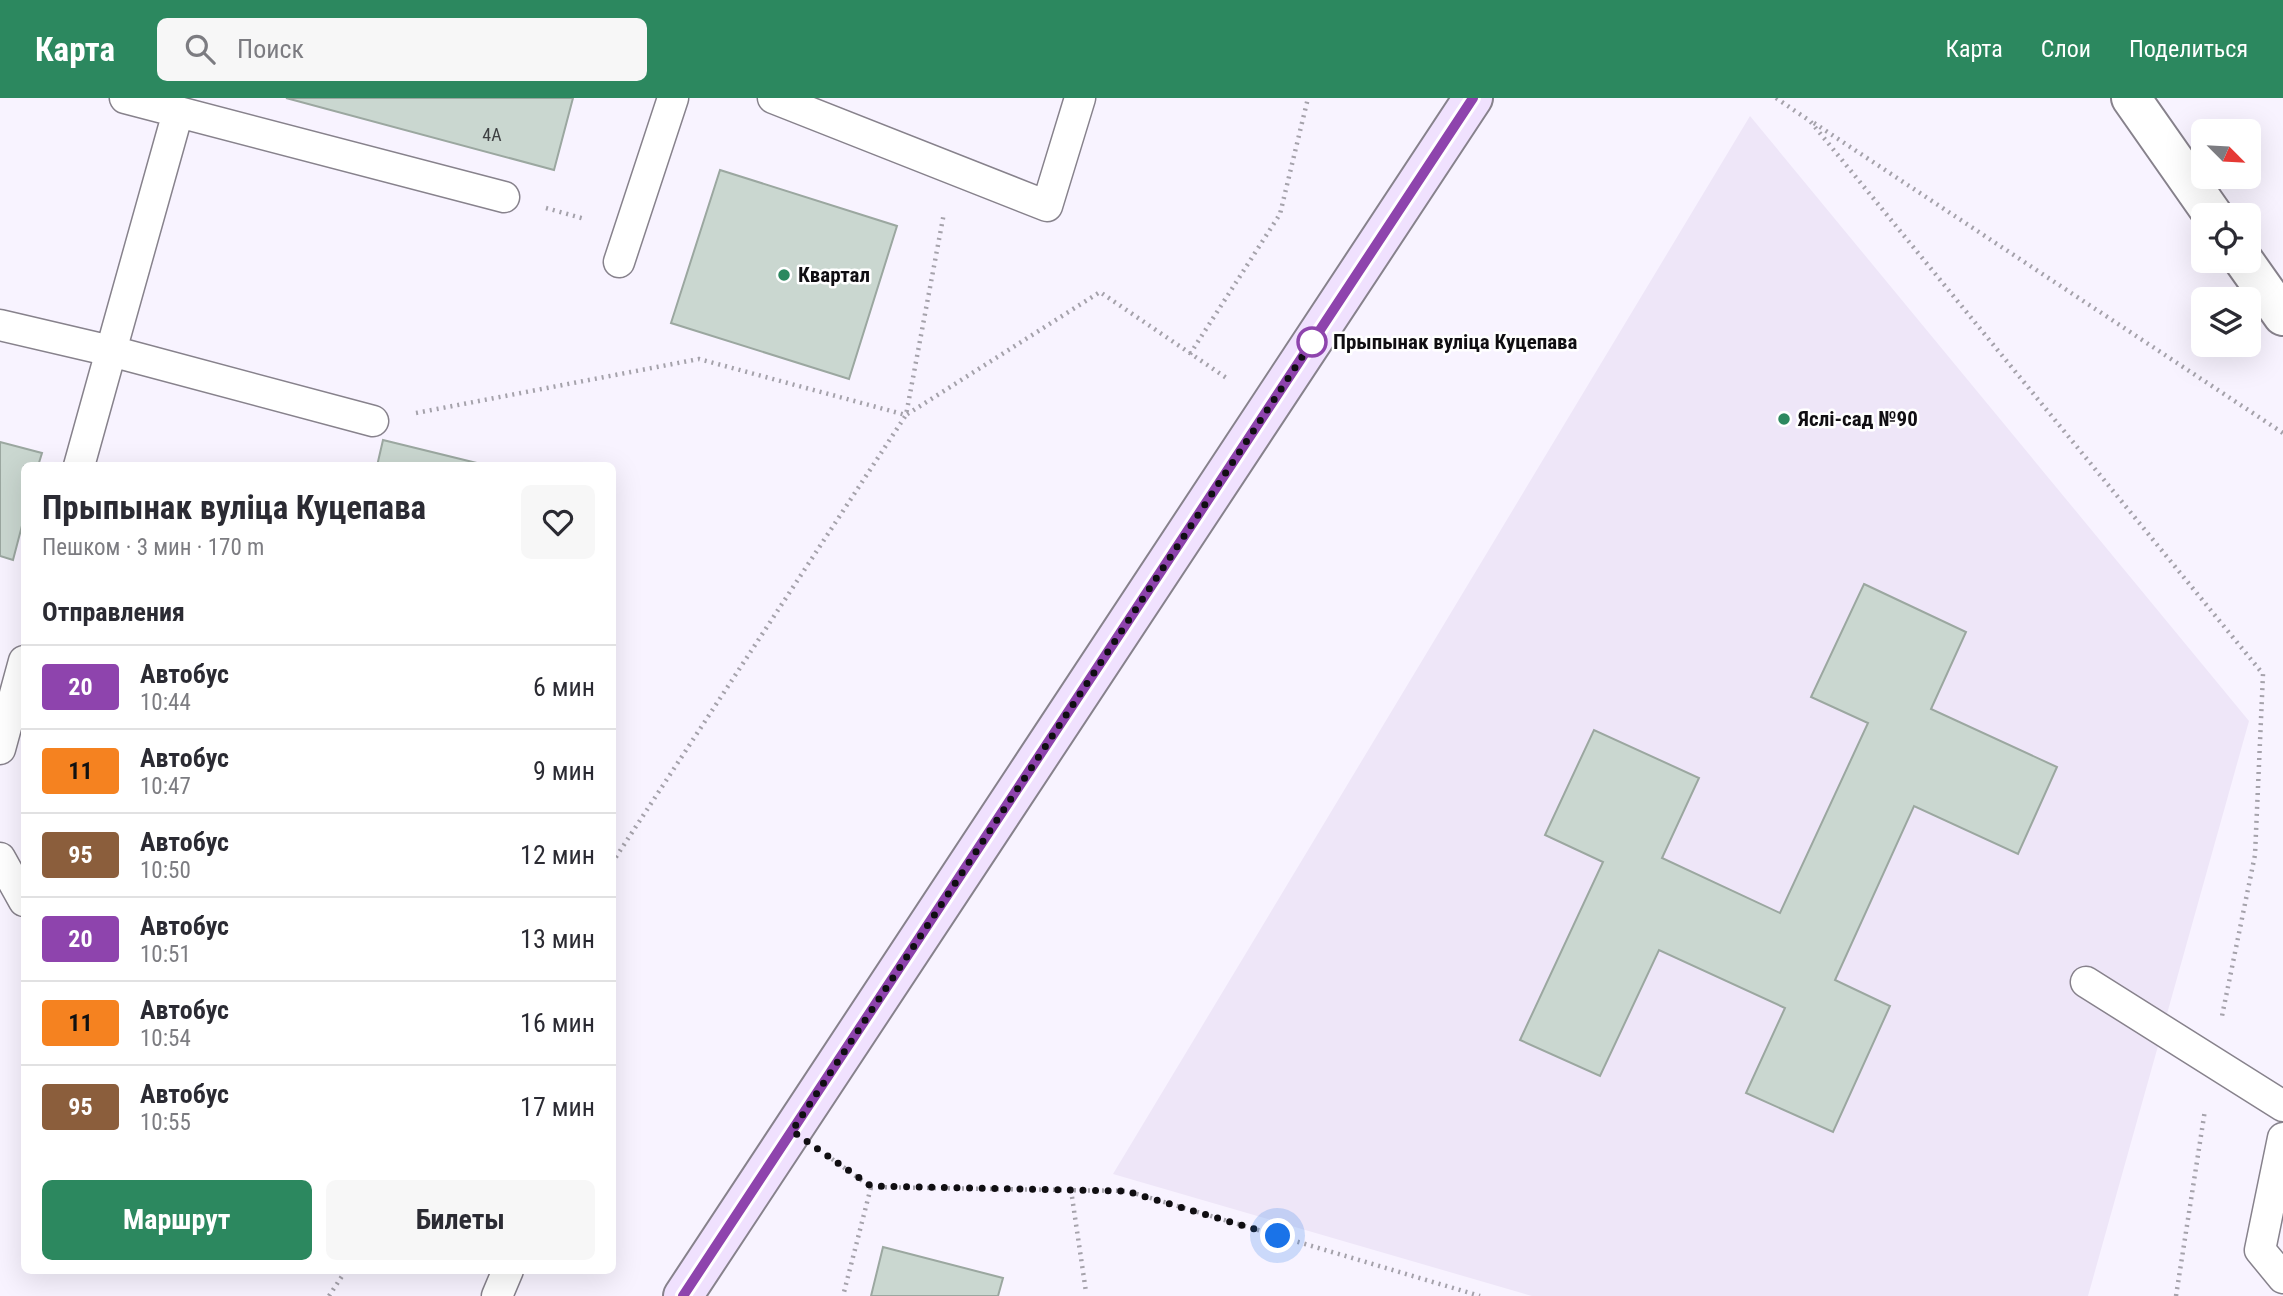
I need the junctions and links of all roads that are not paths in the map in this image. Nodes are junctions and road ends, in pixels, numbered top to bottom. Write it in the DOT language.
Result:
graph roads {
  1 [pos="125,98"];
  2 [pos="673,98"];
  3 [pos="773,98"];
  4 [pos="1080,98"];
  5 [pos="1473,98"];
  6 [pos="2131,98"];
  7 [pos="178,112"];
  8 [pos="504,197"];
  9 [pos="2205,203"];
  10 [pos="619,262"];
  11 [pos="2253,273"];
  12 [pos="2283,316"];
  13 [pos="0,325"];
  14 [pos="111,351"];
  15 [pos="373,421"];
  16 [pos="80,462"];
  17 [pos="21,672"];
  18 [pos="0,749"];
  19 [pos="0,858"];
  20 [pos="21,896"];
  21 [pos="2087,982"];
  22 [pos="2283,1106"];
  23 [pos="2283,1138"];
  24 [pos="506,1274"];
  25 [pos="2283,1278"];
  26 [pos="497,1296"];
  27 [pos="683,1296"];
  1 -- 7 [label="lane"];
  2 -- 10 [label="lane"];
  3 -- 4 [label="lane"];
  5 -- 27 [label="main road"];
  6 -- 9 [label="street"];
  7 -- 8 [label="lane"];
  7 -- 14 [label="lane"];
  11 -- 12 [label="street"];
  13 -- 14 [label="lane"];
  14 -- 15 [label="lane"];
  14 -- 16 [label="lane"];
  17 -- 18 [label="lane"];
  19 -- 20 [label="lane"];
  21 -- 22 [label="lane"];
  23 -- 25 [label="lane"];
  24 -- 26 [label="lane"];
}
